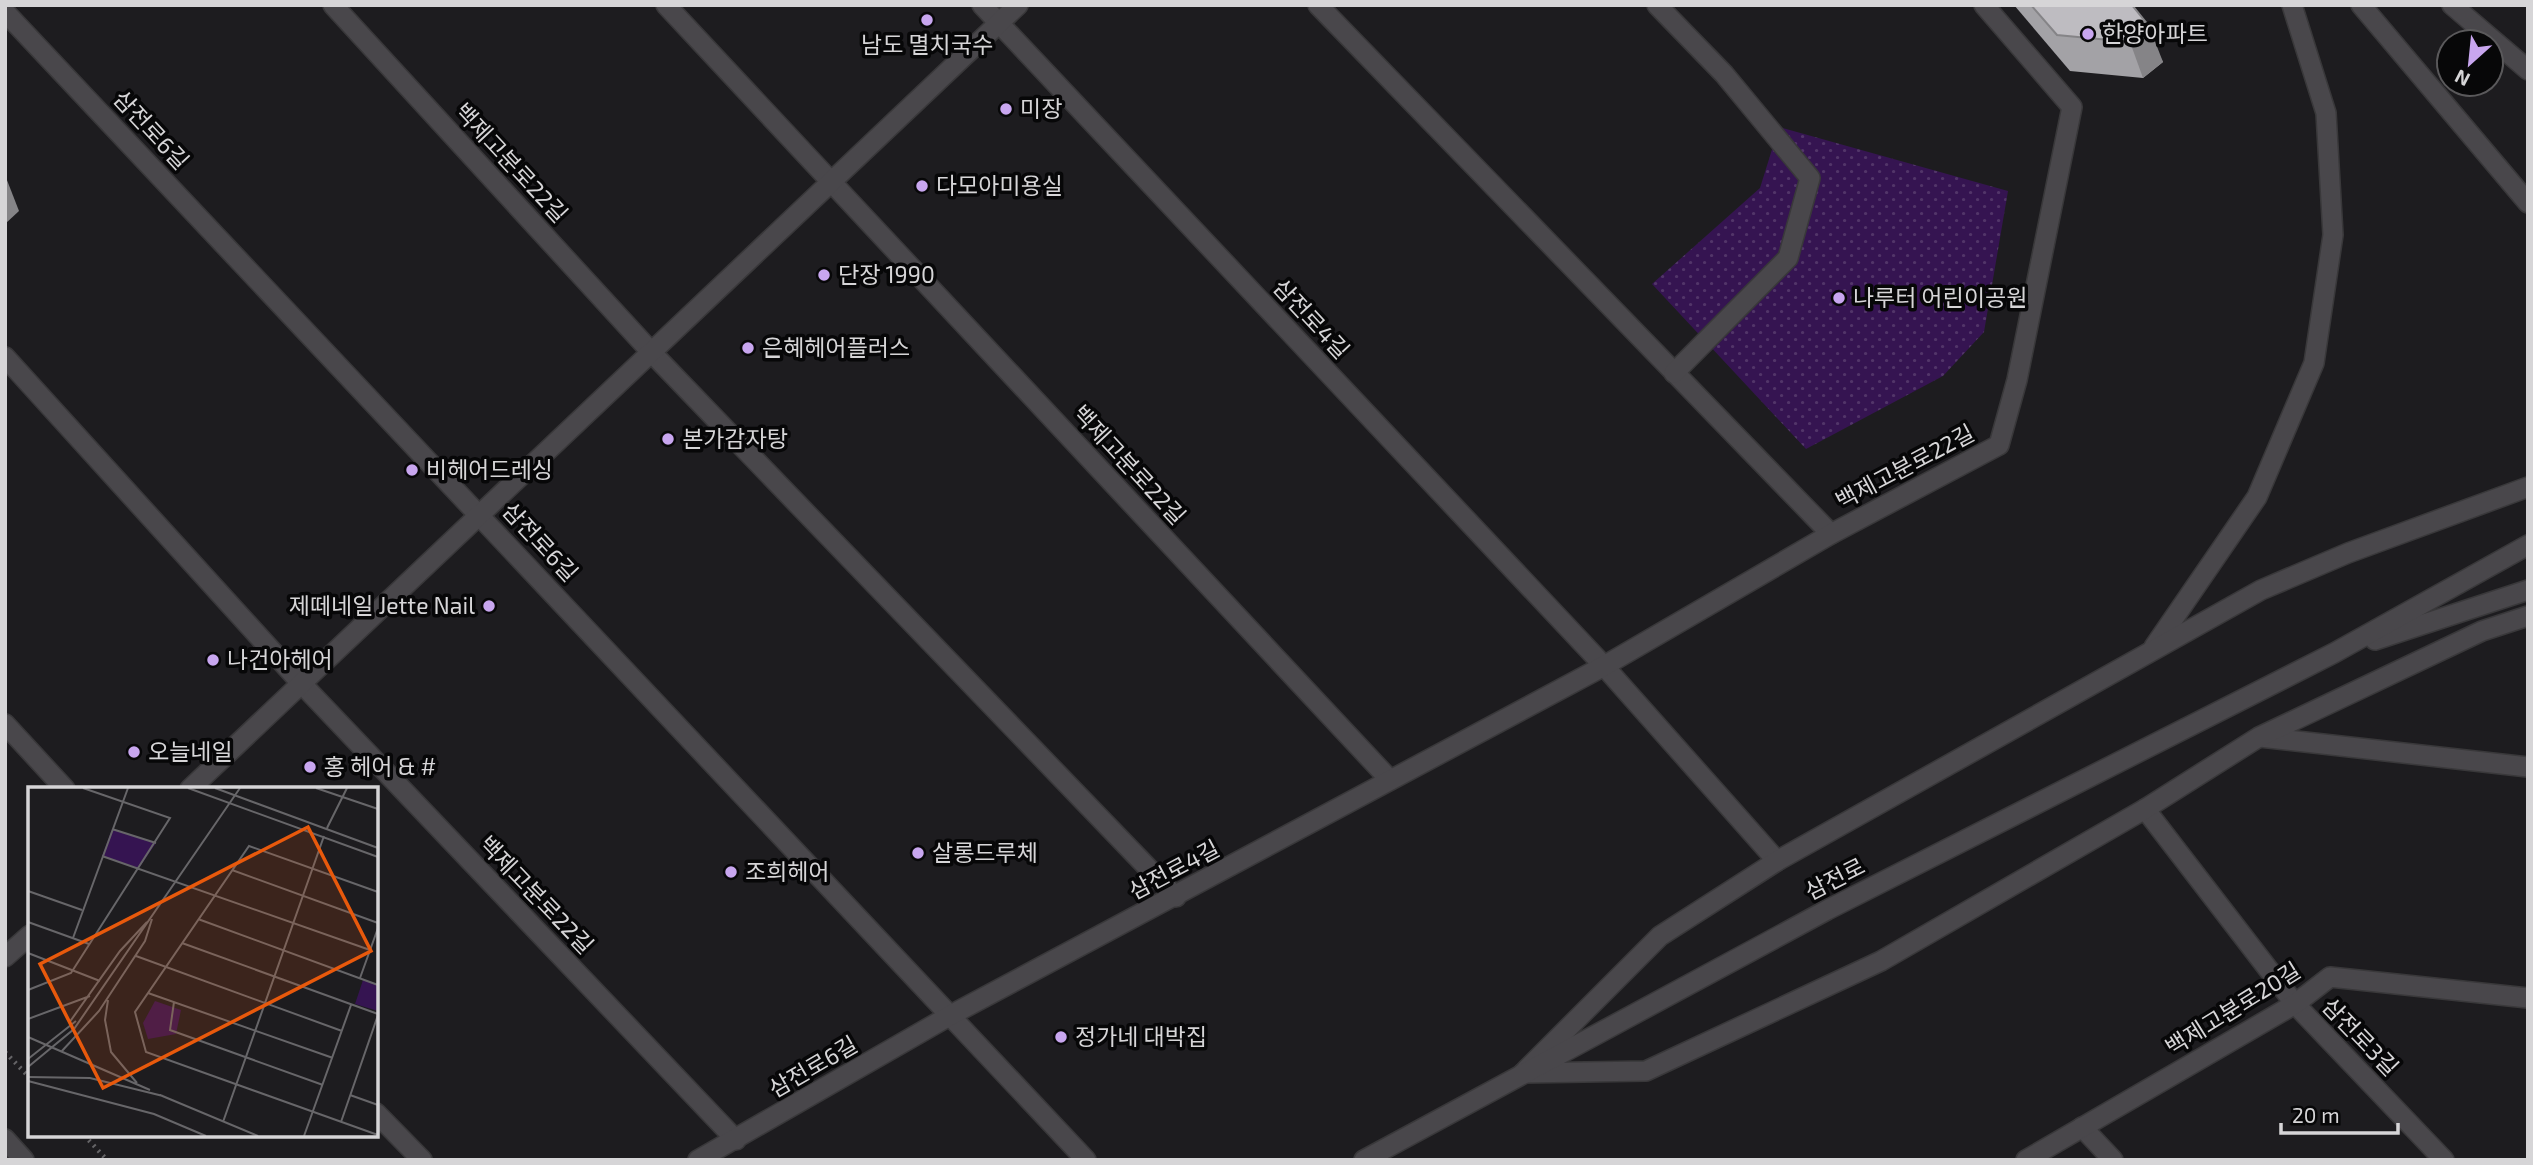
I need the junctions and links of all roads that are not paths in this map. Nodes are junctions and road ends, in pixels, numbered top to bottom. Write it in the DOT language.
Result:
graph roads {
  1 [pos="10,5"];
  2 [pos="333,5"];
  3 [pos="666,5"];
  4 [pos="982,5"];
  5 [pos="1018,5"];
  6 [pos="1318,5"];
  7 [pos="1657,5"];
  8 [pos="1984,5"];
  9 [pos="2292,5"];
  10 [pos="2361,5"];
  11 [pos="2452,5"];
  12 [pos="5,11"];
  13 [pos="999,24"];
  14 [pos="2528,70"];
  15 [pos="832,184"];
  16 [pos="2528,203"];
  17 [pos="653,354"];
  18 [pos="5,357"];
  19 [pos="1674,373"];
  20 [pos="2528,487"];
  21 [pos="481,514"];
  22 [pos="1830,534"];
  23 [pos="2528,545"];
  24 [pos="2528,590"];
  25 [pos="2528,616"];
  26 [pos="2151,652"];
  27 [pos="2334,653"];
  28 [pos="1604,666"];
  29 [pos="301,683"];
  30 [pos="5,724"];
  31 [pos="2259,737"];
  32 [pos="2528,766"];
  33 [pos="1390,780"];
  34 [pos="63,787"];
  35 [pos="192,787"];
  36 [pos="2145,809"];
  37 [pos="1777,861"];
  38 [pos="1176,897"];
  39 [pos="28,937"];
  40 [pos="5,957"];
  41 [pos="2528,998"];
  42 [pos="2295,1004"];
  43 [pos="951,1016"];
  44 [pos="1523,1073"];
  45 [pos="378,1115"];
  46 [pos="2082,1127"];
  47 [pos="5,1139"];
  48 [pos="736,1140"];
  49 [pos="24,1160"];
  50 [pos="422,1160"];
  51 [pos="698,1160"];
  52 [pos="1086,1160"];
  53 [pos="1364,1160"];
  54 [pos="2026,1160"];
  55 [pos="2113,1160"];
  56 [pos="2444,1160"];
  1 -- 12 [label="street"];
  2 -- 17 [label="street, 백제고분로22길"];
  3 -- 15 [label="street, 백제고분로22길"];
  4 -- 13 [label="street, 삼전로4길"];
  5 -- 13 [label="street"];
  6 -- 19 [label="street, 백제고분로22길"];
  7 -- 19 [label="street"];
  8 -- 22 [label="street, 백제고분로22길"];
  9 -- 26 [label="street"];
  10 -- 16 [label="street"];
  11 -- 14 [label="street"];
  12 -- 21 [label="street, 삼전로6길"];
  13 -- 15 [label="street"];
  13 -- 28 [label="street, 삼전로4길"];
  15 -- 17 [label="street"];
  15 -- 33 [label="street, 백제고분로22길"];
  17 -- 21 [label="street"];
  17 -- 38 [label="street, 백제고분로22길"];
  18 -- 29 [label="street, 백제고분로22길"];
  19 -- 22 [label="street, 백제고분로22길"];
  20 -- 26 [label="street"];
  21 -- 29 [label="street"];
  21 -- 43 [label="street, 삼전로6길"];
  22 -- 28 [label="street, 삼전로4길"];
  23 -- 27 [label="street"];
  24 -- 27 [label="street"];
  25 -- 31 [label="street"];
  26 -- 37 [label="street"];
  27 -- 44 [label="street, 삼전로"];
  28 -- 33 [label="street, 삼전로4길"];
  28 -- 37 [label="street, 삼전로4길"];
  29 -- 35 [label="street"];
  29 -- 48 [label="street, 백제고분로22길"];
  30 -- 34 [label="street"];
  31 -- 32 [label="street"];
  31 -- 36 [label="street"];
  33 -- 38 [label="street, 삼전로4길"];
  36 -- 42 [label="street, 삼전로3길"];
  36 -- 44 [label="street"];
  37 -- 44 [label="street"];
  38 -- 43 [label="street, 삼전로4길"];
  39 -- 40 [label="street"];
  41 -- 42 [label="street, 백제고분로20길"];
  42 -- 46 [label="street, 백제고분로20길"];
  42 -- 56 [label="street, 삼전로3길"];
  43 -- 48 [label="street, 삼전로6길"];
  43 -- 52 [label="street, 삼전로6길"];
  44 -- 53 [label="street, 삼전로"];
  45 -- 50 [label="street"];
  46 -- 54 [label="street, 백제고분로20길"];
  46 -- 55 [label="street"];
  47 -- 49 [label="street"];
  48 -- 51 [label="street, 삼전로6길"];
}
